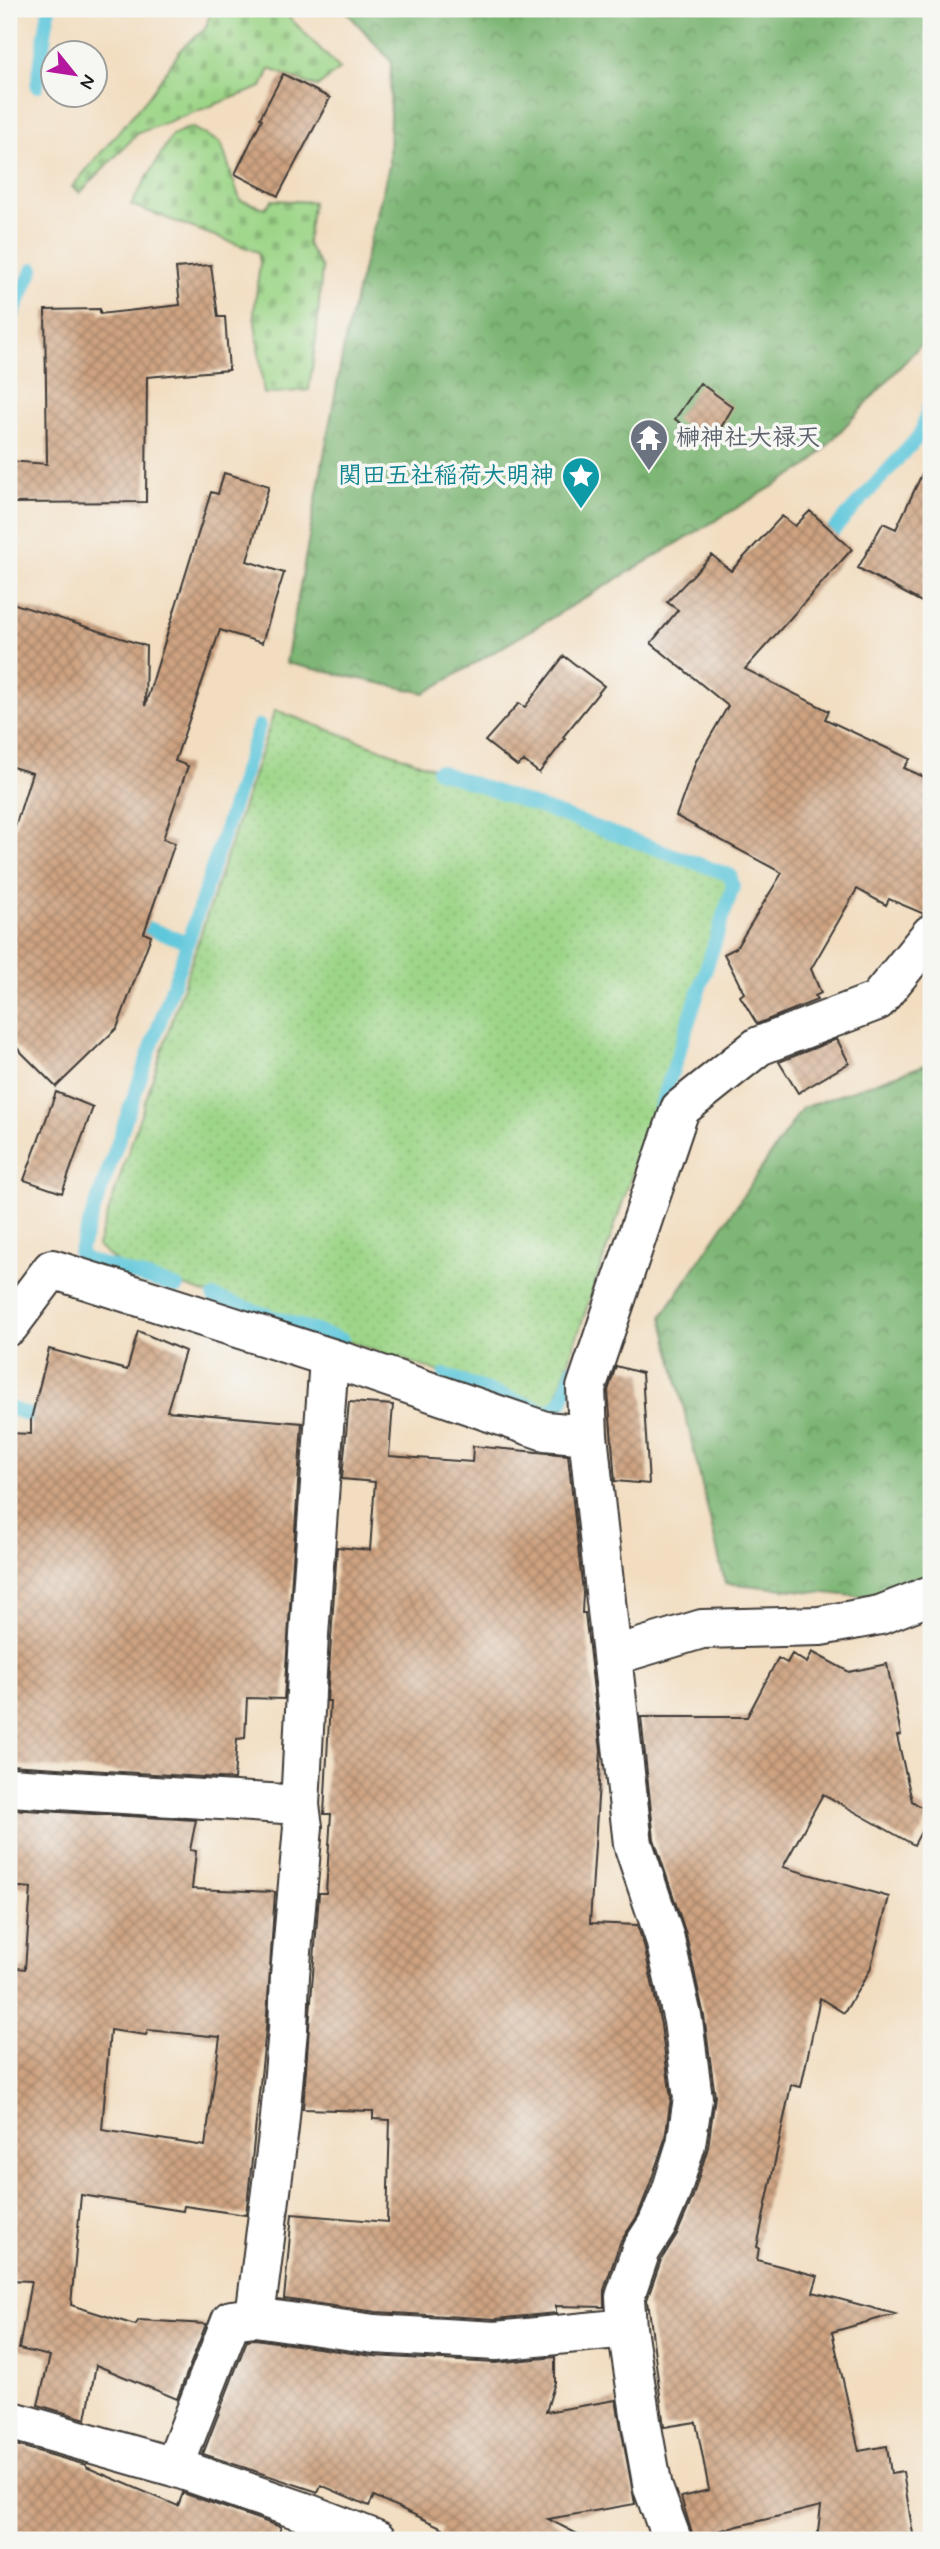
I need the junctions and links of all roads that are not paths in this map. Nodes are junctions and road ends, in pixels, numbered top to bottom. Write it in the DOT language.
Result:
graph roads {
  1 [pos="931,934"];
  2 [pos="9,1326"];
  3 [pos="329,1359"];
  4 [pos="588,1435"];
  5 [pos="931,1595"];
  6 [pos="612,1656"];
  7 [pos="9,1787"];
  8 [pos="300,1805"];
  9 [pos="254,2317"];
  10 [pos="626,2328"];
  11 [pos="9,2420"];
  12 [pos="174,2467"];
  13 [pos="377,2540"];
  14 [pos="672,2540"];
  1 -- 4 [label="street"];
  2 -- 3 [label="street"];
  3 -- 4 [label="street"];
  3 -- 8 [label="street"];
  4 -- 6 [label="street"];
  5 -- 6 [label="street"];
  6 -- 10 [label="street"];
  7 -- 8 [label="street"];
  8 -- 9 [label="street"];
  9 -- 10 [label="street"];
  9 -- 12 [label="street"];
  10 -- 14 [label="street"];
  11 -- 12 [label="street"];
  12 -- 13 [label="street"];
}
